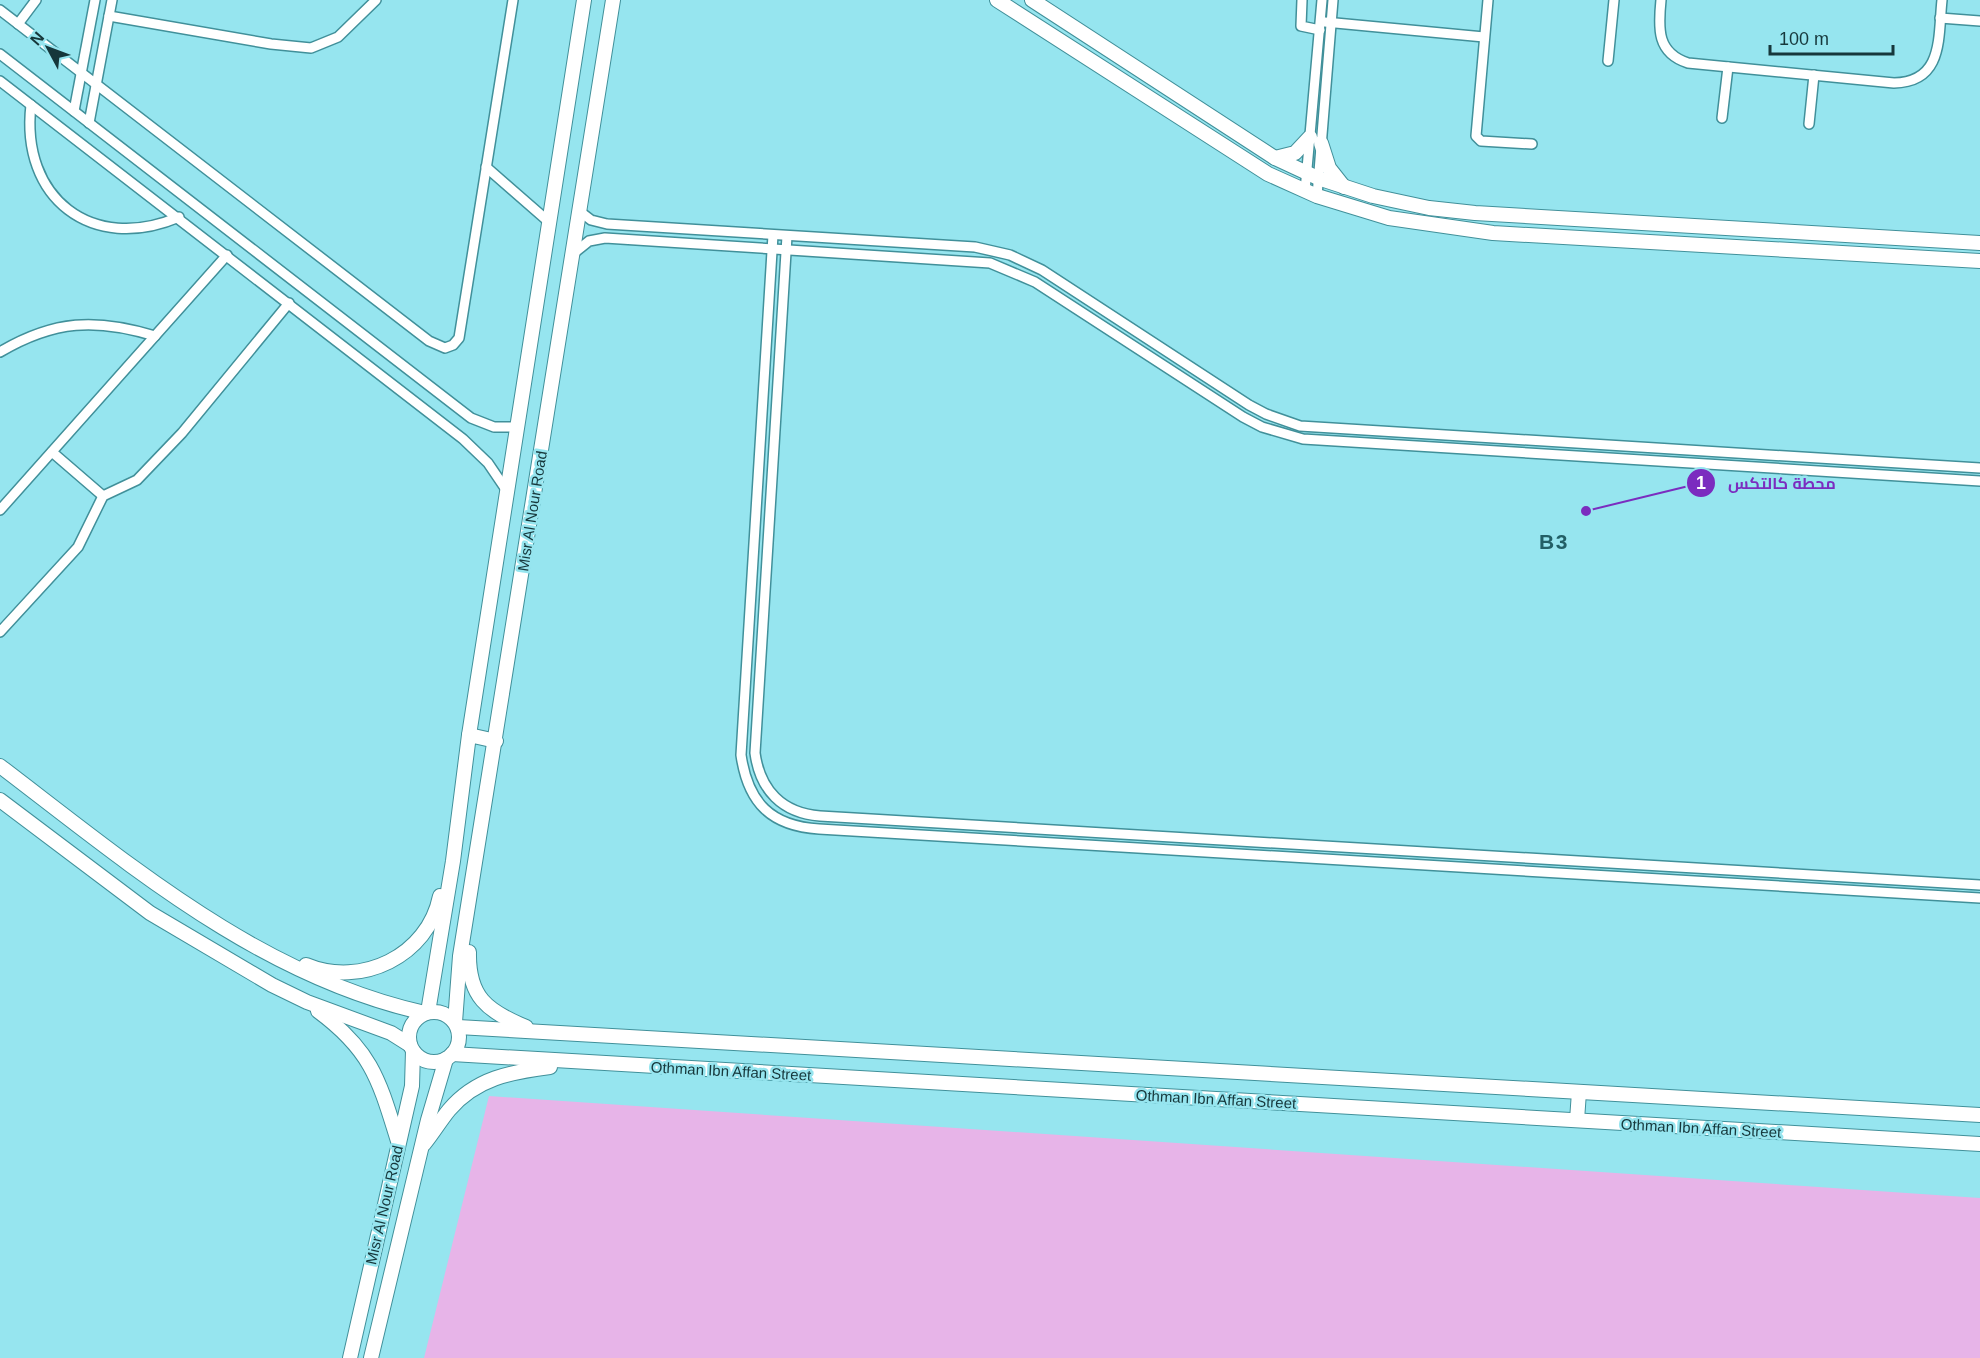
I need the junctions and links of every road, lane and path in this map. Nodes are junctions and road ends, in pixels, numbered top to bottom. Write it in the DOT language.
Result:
graph roads {
  1 [pos="36,0"];
  2 [pos="95,0"];
  3 [pos="112,0"];
  4 [pos="376,0"];
  5 [pos="513,0"];
  6 [pos="584,0"];
  7 [pos="613,0"];
  8 [pos="997,0"];
  9 [pos="1032,0"];
  10 [pos="1302,0"];
  11 [pos="1322,0"];
  12 [pos="1333,0"];
  13 [pos="1488,0"];
  14 [pos="1614,0"];
  15 [pos="1661,0"];
  16 [pos="1942,0"];
  17 [pos="0,10"];
  18 [pos="109,16"];
  19 [pos="1940,18"];
  20 [pos="1980,21"];
  21 [pos="1331,23"];
  22 [pos="18,24"];
  23 [pos="1320,26"];
  24 [pos="1484,37"];
  25 [pos="0,54"];
  26 [pos="1608,61"];
  27 [pos="1728,67"];
  28 [pos="82,73"];
  29 [pos="1814,75"];
  30 [pos="0,81"];
  31 [pos="98,85"];
  32 [pos="31,105"];
  33 [pos="74,111"];
  34 [pos="1722,118"];
  35 [pos="89,123"];
  36 [pos="1809,124"];
  37 [pos="1316,140"];
  38 [pos="1532,144"];
  39 [pos="1275,158"];
  40 [pos="486,167"];
  41 [pos="1312,176"];
  42 [pos="1346,188"];
  43 [pos="1311,194"];
  44 [pos="578,210"];
  45 [pos="179,217"];
  46 [pos="549,222"];
  47 [pos="773,235"];
  48 [pos="787,236"];
  49 [pos="1980,243"];
  50 [pos="772,248"];
  51 [pos="787,249"];
  52 [pos="227,255"];
  53 [pos="572,255"];
  54 [pos="1980,261"];
  55 [pos="289,303"];
  56 [pos="155,336"];
  57 [pos="0,352"];
  58 [pos="517,427"];
  59 [pos="52,452"];
  60 [pos="1980,468"];
  61 [pos="1980,482"];
  62 [pos="507,491"];
  63 [pos="103,496"];
  64 [pos="0,510"];
  65 [pos="0,632"];
  66 [pos="469,735"];
  67 [pos="496,741"];
  68 [pos="0,766"];
  69 [pos="0,800"];
  70 [pos="453,861"];
  71 [pos="1980,885"];
  72 [pos="1980,898"];
  73 [pos="470,899"];
  74 [pos="273,955"];
  75 [pos="307,1002"];
  76 [pos="427,1012"];
  77 [pos="456,1025"];
  78 [pos="536,1032"];
  79 [pos="411,1048"];
  80 [pos="449,1057"];
  81 [pos="580,1062"];
  82 [pos="1579,1092"];
  83 [pos="1980,1115"];
  84 [pos="1577,1120"];
  85 [pos="398,1142"];
  86 [pos="1980,1144"];
  87 [pos="421,1148"];
  88 [pos="350,1358"];
  89 [pos="371,1358"];
  1 -- 22 [label="street"];
  2 -- 28 [label="street"];
  3 -- 18 [label="street"];
  4 -- 18 [label="street"];
  5 -- 40 [label="street"];
  6 -- 46 [label="street, Misr Al Nour Road"];
  7 -- 44 [label="street, Misr Al Nour Road"];
  8 -- 43 [label="street"];
  9 -- 39 [label="street"];
  10 -- 23 [label="street"];
  11 -- 23 [label="street"];
  12 -- 21 [label="street"];
  13 -- 24 [label="street"];
  14 -- 26 [label="street"];
  15 -- 27 [label="street"];
  16 -- 19 [label="street"];
  17 -- 22 [label="street"];
  18 -- 31 [label="street"];
  19 -- 20 [label="street"];
  19 -- 29 [label="street"];
  21 -- 23 [label="street"];
  21 -- 24 [label="street"];
  21 -- 37 [label="street"];
  22 -- 28 [label="street"];
  23 -- 37 [label="street"];
  24 -- 38 [label="street"];
  25 -- 33 [label="street"];
  27 -- 29 [label="street"];
  27 -- 34 [label="street"];
  28 -- 31 [label="street"];
  28 -- 33 [label="street"];
  29 -- 36 [label="street"];
  30 -- 32 [label="street"];
  31 -- 35 [label="street"];
  31 -- 40 [label="street"];
  32 -- 45 [label="street"];
  32 -- 45 [label="street"];
  33 -- 35 [label="street"];
  35 -- 58 [label="street"];
  37 -- 39 [label="street"];
  37 -- 41 [label="street"];
  37 -- 42 [label="street"];
  39 -- 41 [label="street"];
  40 -- 46 [label="street"];
  41 -- 42 [label="street"];
  41 -- 43 [label="street"];
  42 -- 49 [label="street"];
  43 -- 54 [label="street"];
  44 -- 47 [label="street"];
  44 -- 53 [label="street, Misr Al Nour Road"];
  45 -- 52 [label="street"];
  46 -- 58 [label="street, Misr Al Nour Road"];
  47 -- 48 [label="street"];
  47 -- 50 [label="street"];
  48 -- 51 [label="street"];
  48 -- 60 [label="street"];
  50 -- 51 [label="street"];
  50 -- 53 [label="street"];
  50 -- 72 [label="street"];
  51 -- 61 [label="street"];
  51 -- 71 [label="street"];
  52 -- 55 [label="street"];
  52 -- 56 [label="street"];
  53 -- 67 [label="street, Misr Al Nour Road"];
  55 -- 62 [label="street"];
  55 -- 63 [label="street"];
  56 -- 57 [label="street"];
  56 -- 59 [label="street"];
  58 -- 62 [label="street, Misr Al Nour Road"];
  59 -- 63 [label="street"];
  59 -- 64 [label="street"];
  62 -- 66 [label="street, Misr Al Nour Road"];
  63 -- 65 [label="street"];
  66 -- 67 [label="street"];
  66 -- 70 [label="street, Misr Al Nour Road"];
  67 -- 73 [label="street, Misr Al Nour Road"];
  68 -- 74 [label="street"];
  69 -- 75 [label="street"];
  70 -- 74 [label="street"];
  70 -- 76 [label="street, Misr Al Nour Road"];
  73 -- 77 [label="street, Misr Al Nour Road"];
  73 -- 78 [label="street"];
  74 -- 76 [label="street"];
  75 -- 79 [label="street"];
  75 -- 85 [label="street"];
  76 -- 77 [label="street"];
  76 -- 79 [label="street"];
  77 -- 78 [label="street, Othman Ibn Affan Street"];
  77 -- 80 [label="street"];
  78 -- 82 [label="street, Othman Ibn Affan Street"];
  79 -- 80 [label="street"];
  79 -- 85 [label="street, Misr Al Nour Road"];
  80 -- 81 [label="street, Othman Ibn Affan Street"];
  80 -- 87 [label="street, Misr Al Nour Road"];
  81 -- 84 [label="street, Othman Ibn Affan Street"];
  81 -- 87 [label="street"];
  82 -- 83 [label="street, Othman Ibn Affan Street"];
  82 -- 84 [label="street"];
  84 -- 86 [label="street, Othman Ibn Affan Street"];
  85 -- 88 [label="street, Misr Al Nour Road"];
  87 -- 89 [label="street, Misr Al Nour Road"];
}
